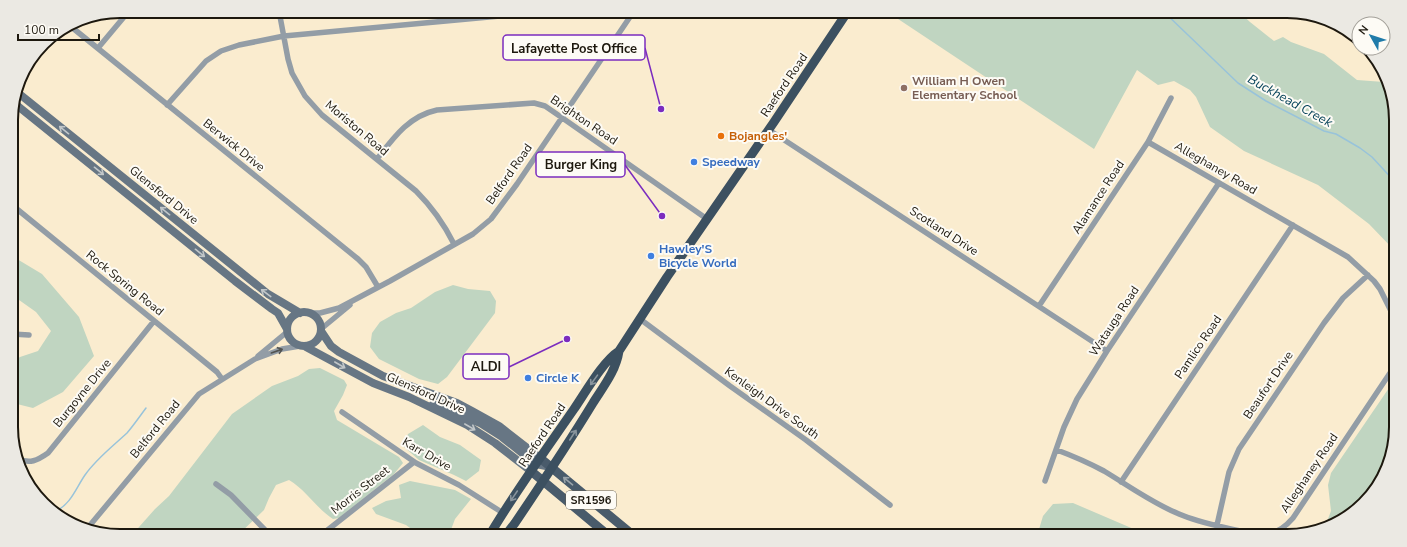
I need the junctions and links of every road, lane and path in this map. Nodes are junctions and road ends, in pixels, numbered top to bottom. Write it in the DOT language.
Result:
graph roads {
  1 [pos="123,18"];
  2 [pos="280,18"];
  3 [pos="478,18"];
  4 [pos="629,18"];
  5 [pos="843,18"];
  6 [pos="74,29"];
  7 [pos="284,36"];
  8 [pos="98,48"];
  9 [pos="21,95"];
  10 [pos="1171,98"];
  11 [pos="167,105"];
  12 [pos="19,107"];
  13 [pos="562,117"];
  14 [pos="769,130"];
  15 [pos="1148,142"];
  16 [pos="377,159"];
  17 [pos="1219,183"];
  18 [pos="18,210"];
  19 [pos="707,219"];
  20 [pos="1293,225"];
  21 [pos="454,244"];
  22 [pos="1368,274"];
  23 [pos="378,287"];
  24 [pos="356,299"];
  25 [pos="1039,306"];
  26 [pos="1389,307"];
  27 [pos="300,313"];
  28 [pos="310,313"];
  29 [pos="640,319"];
  30 [pos="154,321"];
  31 [pos="321,330"];
  32 [pos="287,331"];
  33 [pos="18,334"];
  34 [pos="29,335"];
  35 [pos="303,346"];
  36 [pos="619,351"];
  37 [pos="1107,351"];
  38 [pos="255,359"];
  39 [pos="1389,374"];
  40 [pos="222,379"];
  41 [pos="342,412"];
  42 [pos="1056,450"];
  43 [pos="23,460"];
  44 [pos="414,462"];
  45 [pos="536,464"];
  46 [pos="552,467"];
  47 [pos="543,481"];
  48 [pos="1045,481"];
  49 [pos="1121,482"];
  50 [pos="216,484"];
  51 [pos="890,505"];
  52 [pos="503,513"];
  53 [pos="90,525"];
  54 [pos="1217,525"];
  55 [pos="264,529"];
  56 [pos="329,529"];
  57 [pos="493,529"];
  58 [pos="510,529"];
  59 [pos="601,529"];
  60 [pos="626,529"];
  61 [pos="1235,529"];
  62 [pos="1280,529"];
  1 -- 8 [label="street"];
  2 -- 7 [label="street, Moriston Road"];
  3 -- 7 [label="street"];
  4 -- 13 [label="street, Belford Road"];
  5 -- 14 [label="highway, Raeford Road"];
  6 -- 8 [label="street, Berwick Drive"];
  7 -- 11 [label="street"];
  7 -- 16 [label="street, Moriston Road"];
  8 -- 11 [label="street, Berwick Drive"];
  27 -- 9 [label="main road, Glensford Drive, one-way"];
  10 -- 15 [label="street, Alamance Road"];
  11 -- 23 [label="street, Berwick Drive"];
  12 -- 32 [label="main road, Glensford Drive, one-way"];
  13 -- 16 [label="street, Brighton Road"];
  13 -- 19 [label="street, Brighton Road"];
  13 -- 21 [label="street, Belford Road"];
  14 -- 19 [label="highway, Raeford Road"];
  14 -- 25 [label="street, Scotland Drive"];
  15 -- 17 [label="street, Alleghaney Road"];
  15 -- 25 [label="street, Alamance Road"];
  16 -- 21 [label="street, Moriston Road"];
  17 -- 20 [label="street, Alleghaney Road"];
  17 -- 37 [label="street, Watauga Road"];
  18 -- 30 [label="street, Rock Spring Road"];
  19 -- 29 [label="highway, Raeford Road"];
  20 -- 22 [label="street, Alleghaney Road"];
  20 -- 49 [label="street, Pamlico Road"];
  21 -- 23 [label="street, Belford Road"];
  22 -- 26 [label="street, Alleghaney Road"];
  22 -- 54 [label="street, Beaufort Drive"];
  23 -- 24 [label="street, Belford Road"];
  24 -- 28 [label="street, Belford Road"];
  24 -- 31 [label="street, Belford Road"];
  25 -- 37 [label="street, Scotland Drive"];
  27 -- 28 [label="main road"];
  27 -- 32 [label="main road"];
  28 -- 31 [label="main road"];
  29 -- 36 [label="highway, Raeford Road"];
  29 -- 51 [label="street, Kenleigh Drive South"];
  30 -- 40 [label="street, Rock Spring Road"];
  30 -- 43 [label="street, Burgoyne Drive"];
  31 -- 35 [label="main road"];
  31 -- 45 [label="main road, Glensford Drive"];
  32 -- 35 [label="main road"];
  32 -- 38 [label="street, Belford Road"];
  33 -- 34 [label="street"];
  38 -- 35 [label="street, Belford Road, one-way"];
  35 -- 45 [label="main road, Glensford Drive, one-way"];
  36 -- 45 [label="highway, Raeford Road, one-way"];
  46 -- 36 [label="highway, Raeford Road, one-way"];
  37 -- 42 [label="street, Watauga Road"];
  38 -- 40 [label="street, Belford Road"];
  39 -- 62 [label="street, Alleghaney Road"];
  40 -- 53 [label="street, Belford Road"];
  41 -- 44 [label="street, Karr Drive"];
  42 -- 48 [label="street, Watauga Road"];
  42 -- 49 [label="street, Alleghaney Road"];
  44 -- 52 [label="street, Karr Drive"];
  44 -- 56 [label="street, Morris Street"];
  45 -- 46 [label="main road"];
  45 -- 47 [label="main road, SR1596"];
  45 -- 52 [label="highway, Raeford Road, one-way"];
  46 -- 47 [label="highway, Raeford Road"];
  60 -- 46 [label="main road, SR1596, one-way"];
  47 -- 58 [label="highway, Raeford Road"];
  47 -- 59 [label="main road, SR1596"];
  49 -- 54 [label="street, Alleghaney Road"];
  50 -- 55 [label="street"];
  52 -- 57 [label="highway, Raeford Road"];
  54 -- 61 [label="street, Alleghaney Road"];
}
